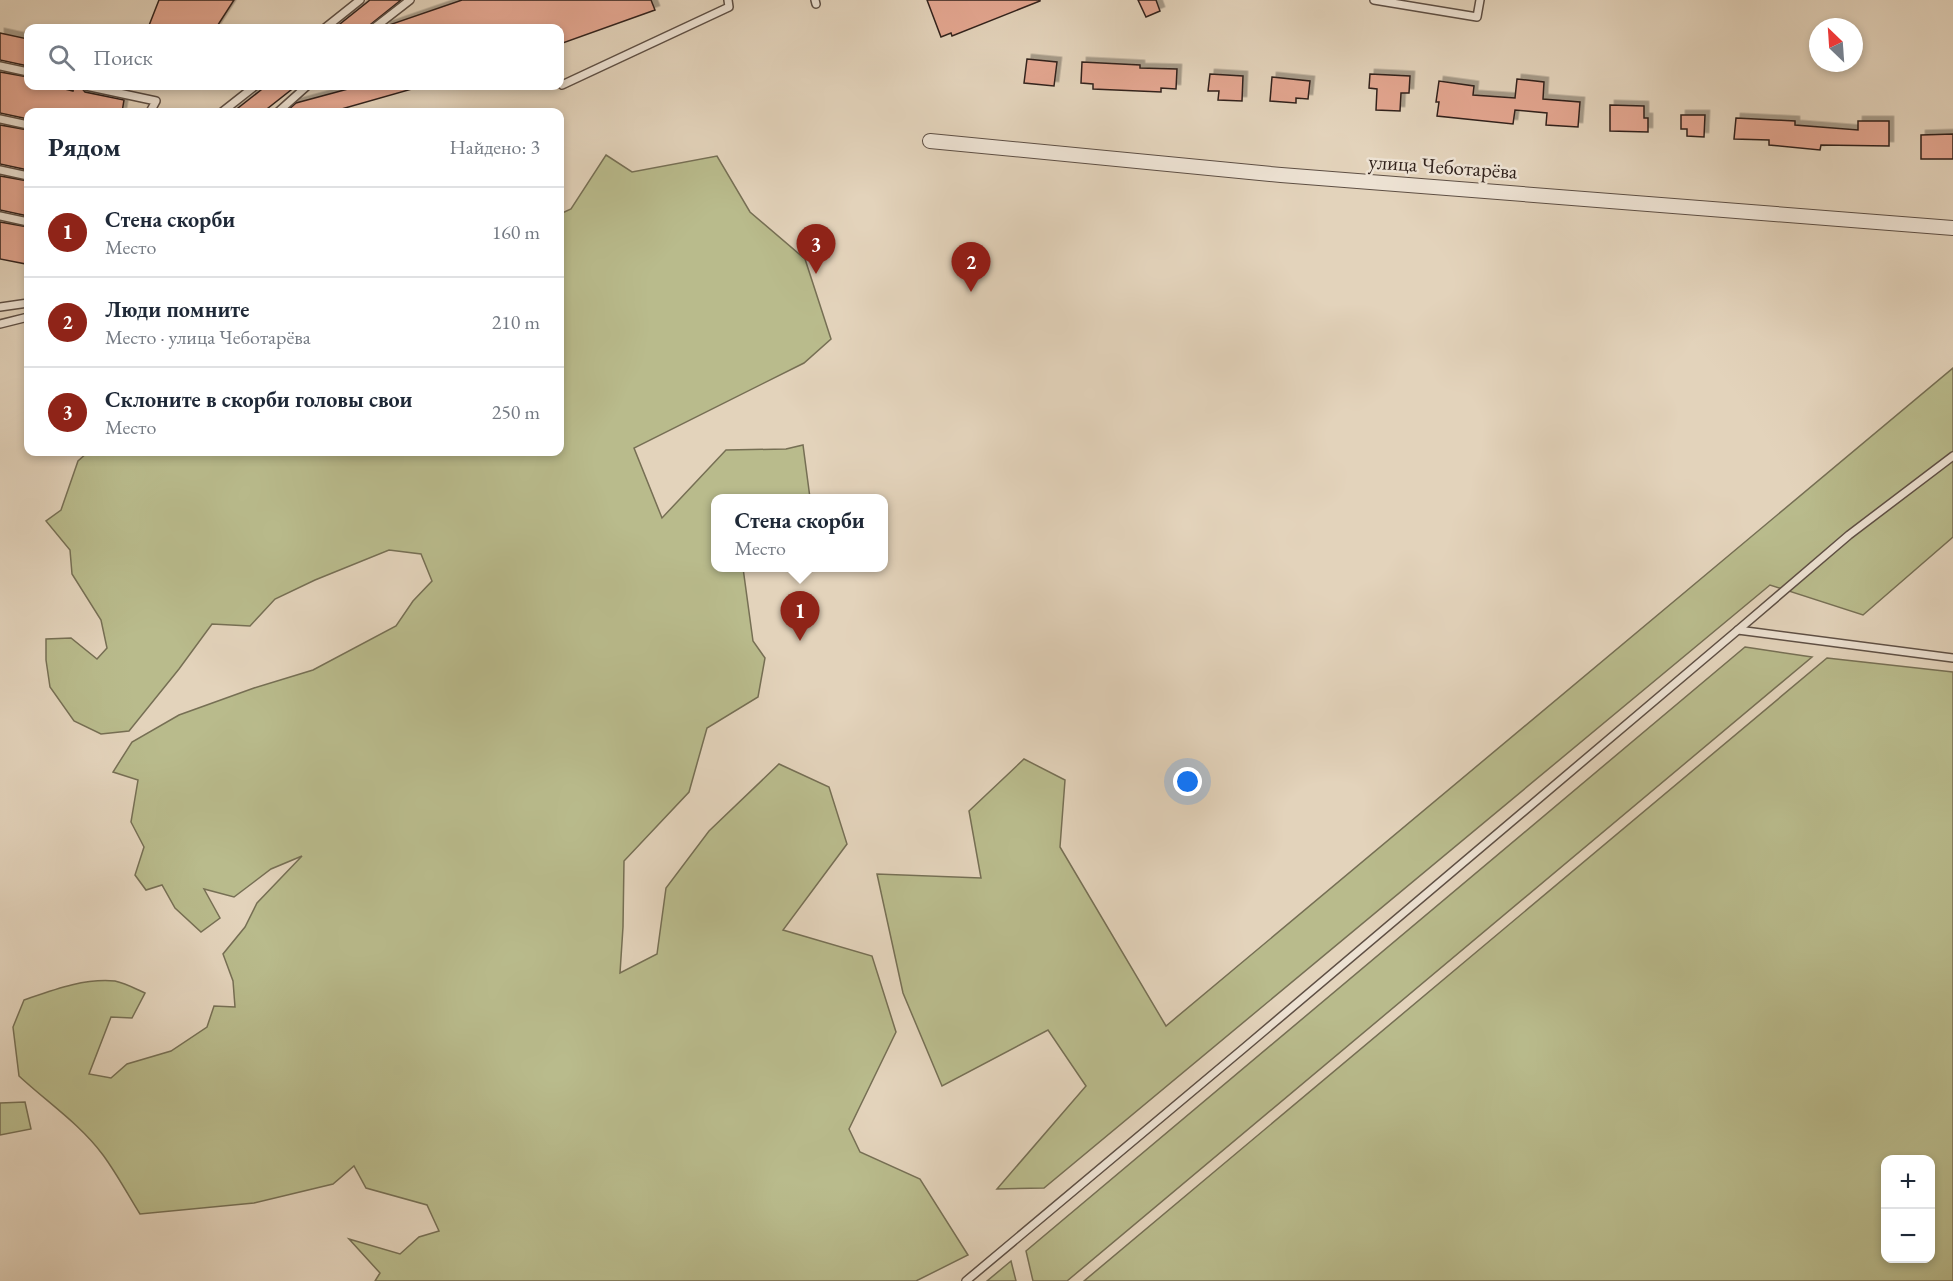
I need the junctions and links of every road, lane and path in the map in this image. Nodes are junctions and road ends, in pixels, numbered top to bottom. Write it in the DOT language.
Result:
graph roads {
  1 [pos="360,0"];
  2 [pos="410,0"];
  3 [pos="728,0"];
  4 [pos="1374,0"];
  5 [pos="1480,0"];
  6 [pos="330,24"];
  7 [pos="379,24"];
  8 [pos="0,66"];
  9 [pos="24,71"];
  10 [pos="564,84"];
  11 [pos="105,90"];
  12 [pos="250,90"];
  13 [pos="303,90"];
  14 [pos="152,108"];
  15 [pos="227,108"];
  16 [pos="282,108"];
  17 [pos="0,118"];
  18 [pos="24,124"];
  19 [pos="930,141"];
  20 [pos="0,170"];
  21 [pos="24,175"];
  22 [pos="0,216"];
  23 [pos="24,221"];
  24 [pos="1953,228"];
  25 [pos="24,304"];
  26 [pos="0,307"];
  27 [pos="24,318"];
  28 [pos="0,324"];
  29 [pos="1953,456"];
  30 [pos="1738,630"];
  31 [pos="1953,658"];
  32 [pos="966,1281"];
  1 -- 6 [label="lane"];
  2 -- 7 [label="lane"];
  3 -- 10 [label="lane"];
  4 -- 5 [label="lane"];
  8 -- 9 [label="lane"];
  11 -- 14 [label="lane"];
  12 -- 15 [label="lane"];
  13 -- 16 [label="lane"];
  17 -- 18 [label="lane"];
  19 -- 24 [label="street, улица Чеботарёва"];
  20 -- 21 [label="lane"];
  22 -- 23 [label="lane"];
  25 -- 26 [label="lane"];
  27 -- 28 [label="lane"];
  29 -- 30 [label="lane"];
  30 -- 31 [label="lane"];
  30 -- 32 [label="lane"];
}
